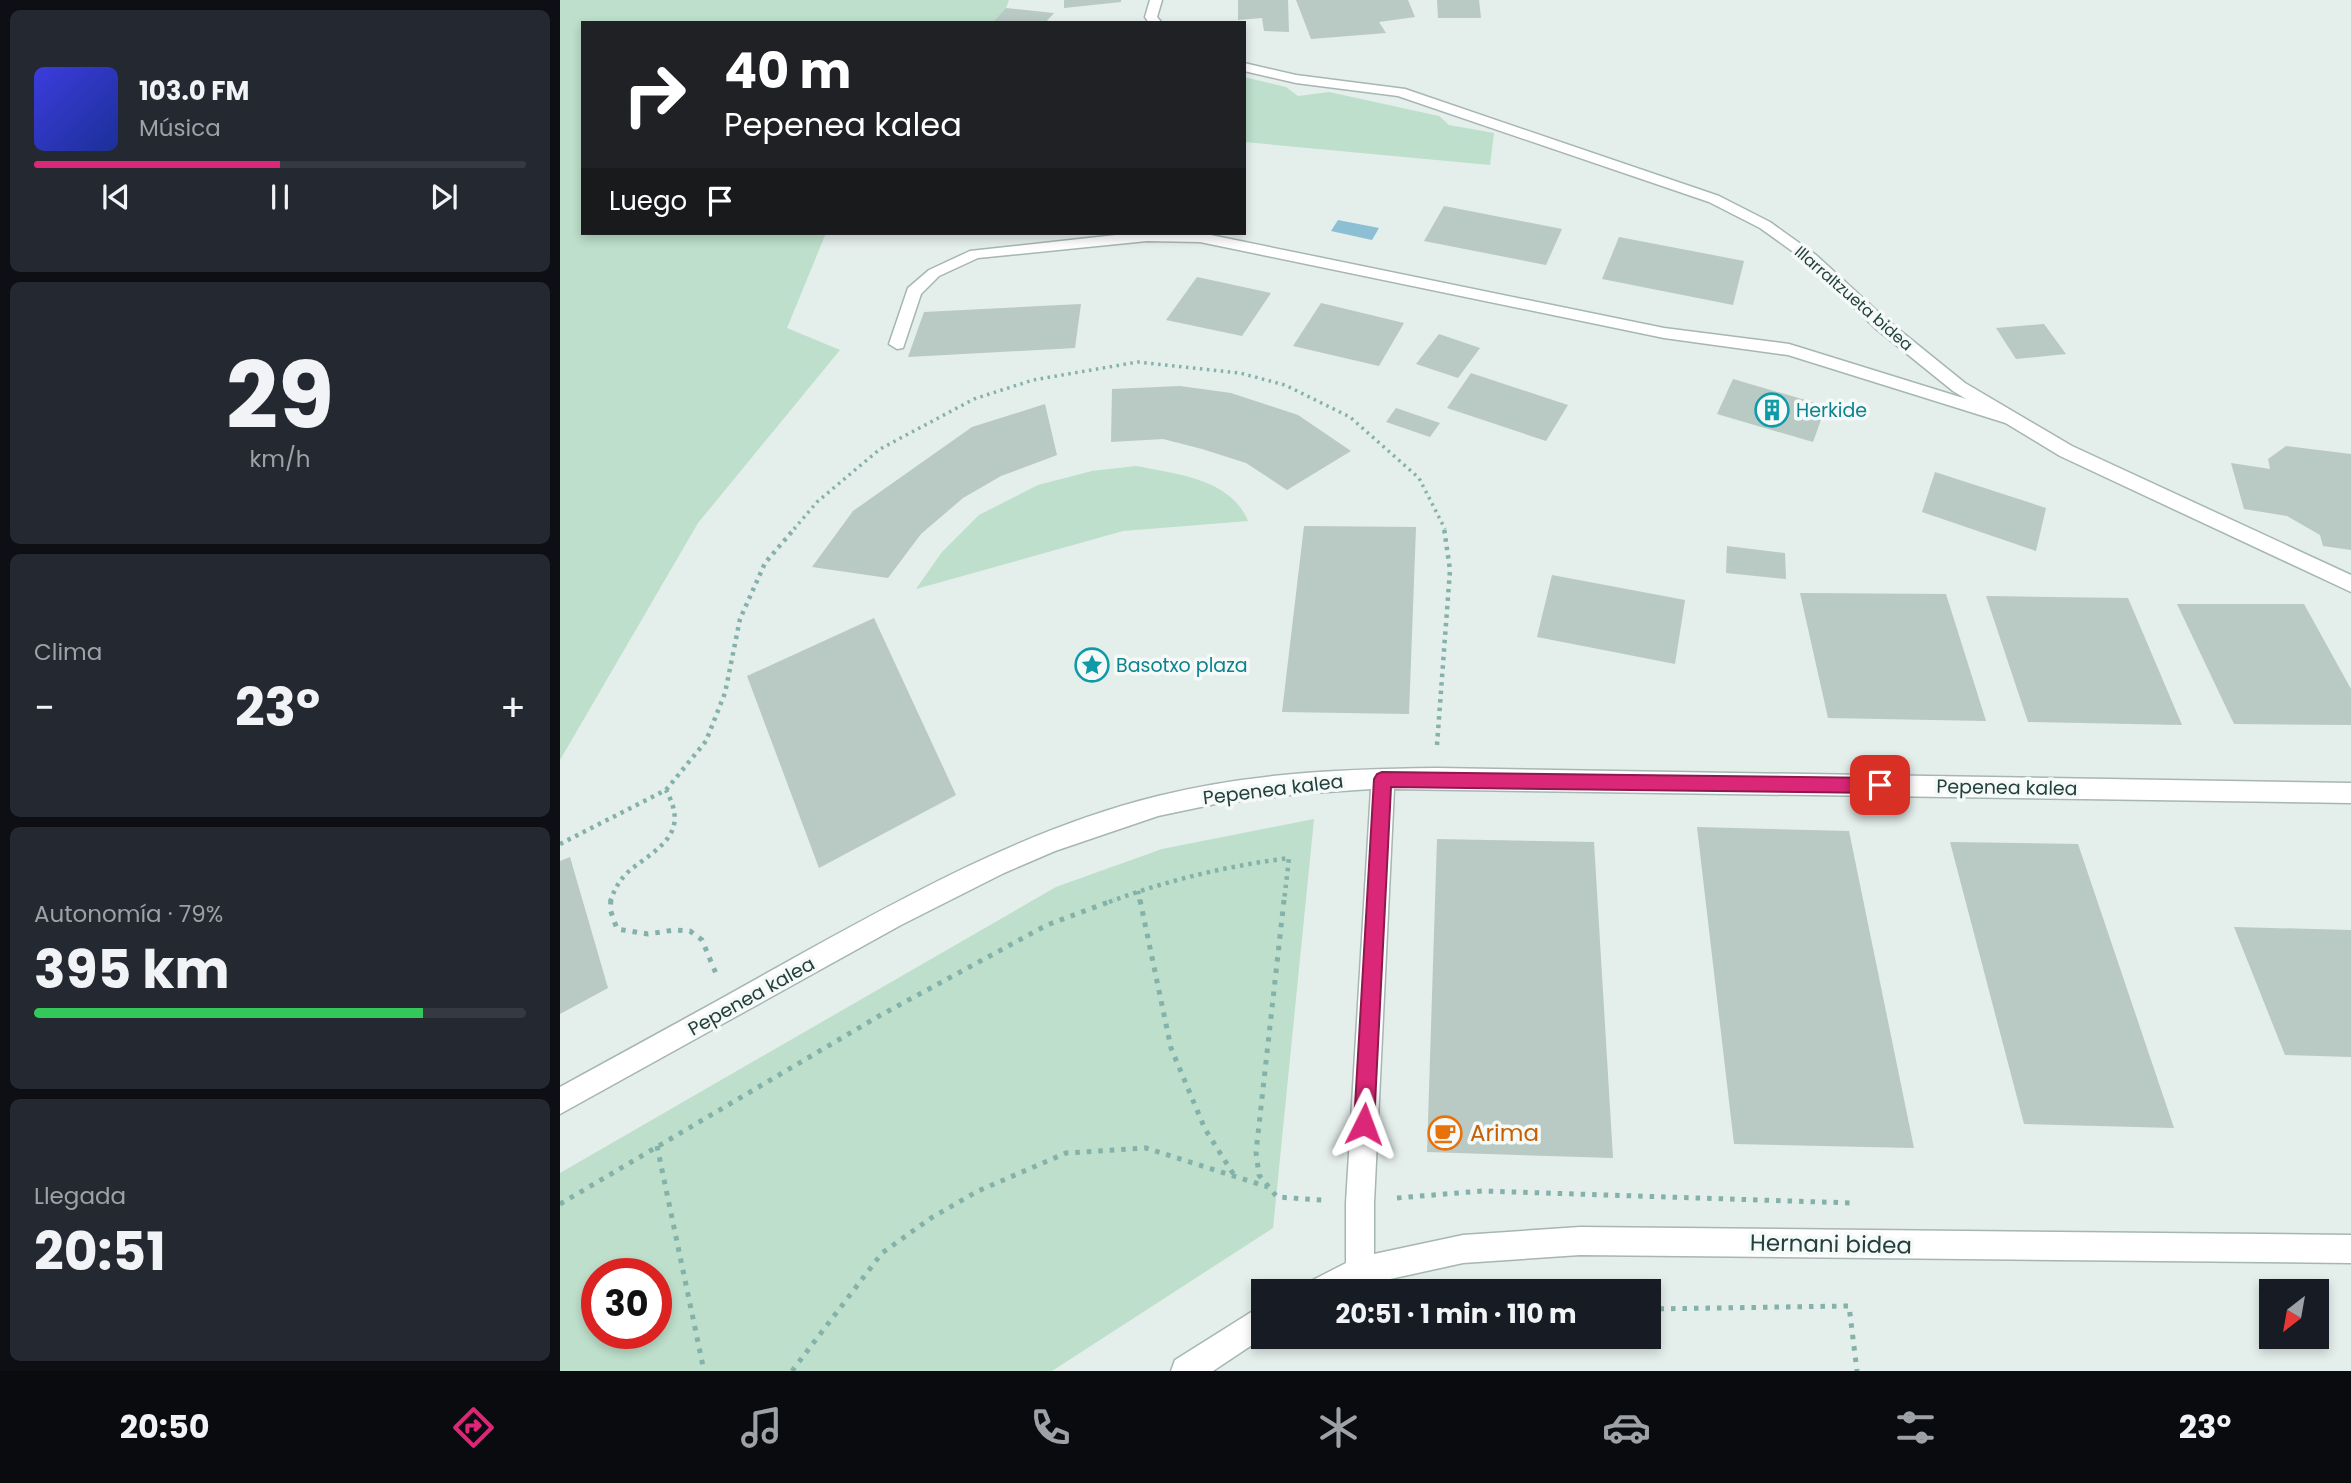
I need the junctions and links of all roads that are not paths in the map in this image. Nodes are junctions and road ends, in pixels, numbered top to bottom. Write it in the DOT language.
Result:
graph roads {
  1 [pos="1156,0"];
  2 [pos="1154,21"];
  3 [pos="1246,67"];
  4 [pos="897,344"];
  5 [pos="2014,420"];
  6 [pos="2351,584"];
  7 [pos="1382,779"];
  8 [pos="2351,793"];
  9 [pos="560,1101"];
  10 [pos="2351,1249"];
  11 [pos="1360,1271"];
  12 [pos="1344,1279"];
  13 [pos="1251,1328"];
  14 [pos="1186,1371"];
  1 -- 2 [label="street"];
  3 -- 5 [label="street, Illarraltzueta bidea"];
  4 -- 5 [label="street"];
  5 -- 6 [label="street, Illarraltzueta bidea"];
  7 -- 8 [label="street, Pepenea kalea"];
  7 -- 9 [label="street, Pepenea kalea"];
  7 -- 11 [label="street"];
  10 -- 11 [label="street, Hernani bidea"];
  11 -- 12 [label="street, Hernani bidea"];
  13 -- 14 [label="street"];
}
